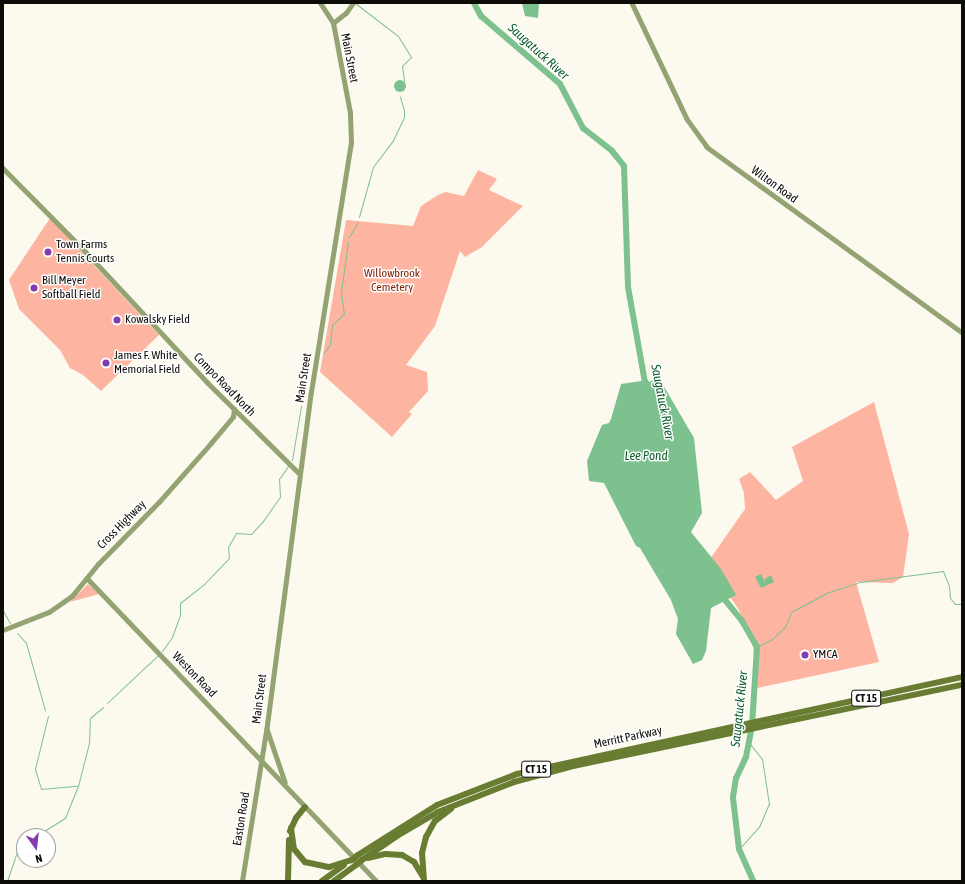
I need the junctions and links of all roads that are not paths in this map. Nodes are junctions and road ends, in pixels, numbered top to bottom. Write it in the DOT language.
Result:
graph roads {
  1 [pos="320,3"];
  2 [pos="353,3"];
  3 [pos="632,3"];
  4 [pos="332,23"];
  5 [pos="3,168"];
  6 [pos="962,332"];
  7 [pos="234,409"];
  8 [pos="300,474"];
  9 [pos="87,578"];
  10 [pos="3,630"];
  11 [pos="962,676"];
  12 [pos="962,684"];
  13 [pos="771,721"];
  14 [pos="267,725"];
  15 [pos="731,730"];
  16 [pos="261,760"];
  17 [pos="286,785"];
  18 [pos="495,788"];
  19 [pos="305,807"];
  20 [pos="291,828"];
  21 [pos="360,858"];
  22 [pos="354,862"];
  23 [pos="424,880"];
  24 [pos="242,881"];
  25 [pos="288,881"];
  26 [pos="322,881"];
  27 [pos="334,881"];
  28 [pos="377,881"];
  1 -- 4 [label="main road, Main Street"];
  2 -- 4 [label="main road"];
  3 -- 6 [label="main road, Wilton Road"];
  4 -- 8 [label="main road, Main Street"];
  5 -- 7 [label="main road, Compo Road North"];
  7 -- 8 [label="main road, Compo Road North"];
  7 -- 9 [label="main road, Cross Highway"];
  8 -- 14 [label="main road, Main Street"];
  9 -- 10 [label="main road, Cross Highway"];
  9 -- 16 [label="main road, Weston Road"];
  11 -- 13 [label="highway, Merritt Parkway / CT 15"];
  12 -- 13 [label="highway, Merritt Parkway / CT 15"];
  13 -- 15 [label="highway, Merritt Parkway / CT 15"];
  14 -- 16 [label="main road, Main Street"];
  14 -- 17 [label="main road, Weston Road"];
  15 -- 18 [label="highway, Merritt Parkway / CT 15"];
  15 -- 21 [label="highway, Merritt Parkway / CT 15"];
  16 -- 17 [label="main road, Weston Road"];
  16 -- 24 [label="main road, Easton Road"];
  17 -- 19 [label="main road, Weston Road"];
  18 -- 21 [label="highway, Merritt Parkway / CT 15"];
  18 -- 23 [label="highway"];
  19 -- 20 [label="highway"];
  19 -- 28 [label="main road, Weston Road"];
  20 -- 22 [label="highway"];
  20 -- 25 [label="highway"];
  21 -- 22 [label="highway, Merritt Parkway / CT 15, bridge"];
  21 -- 23 [label="highway"];
  22 -- 26 [label="highway, Merritt Parkway / CT 15"];
  22 -- 27 [label="highway, Merritt Parkway / CT 15"];
}
